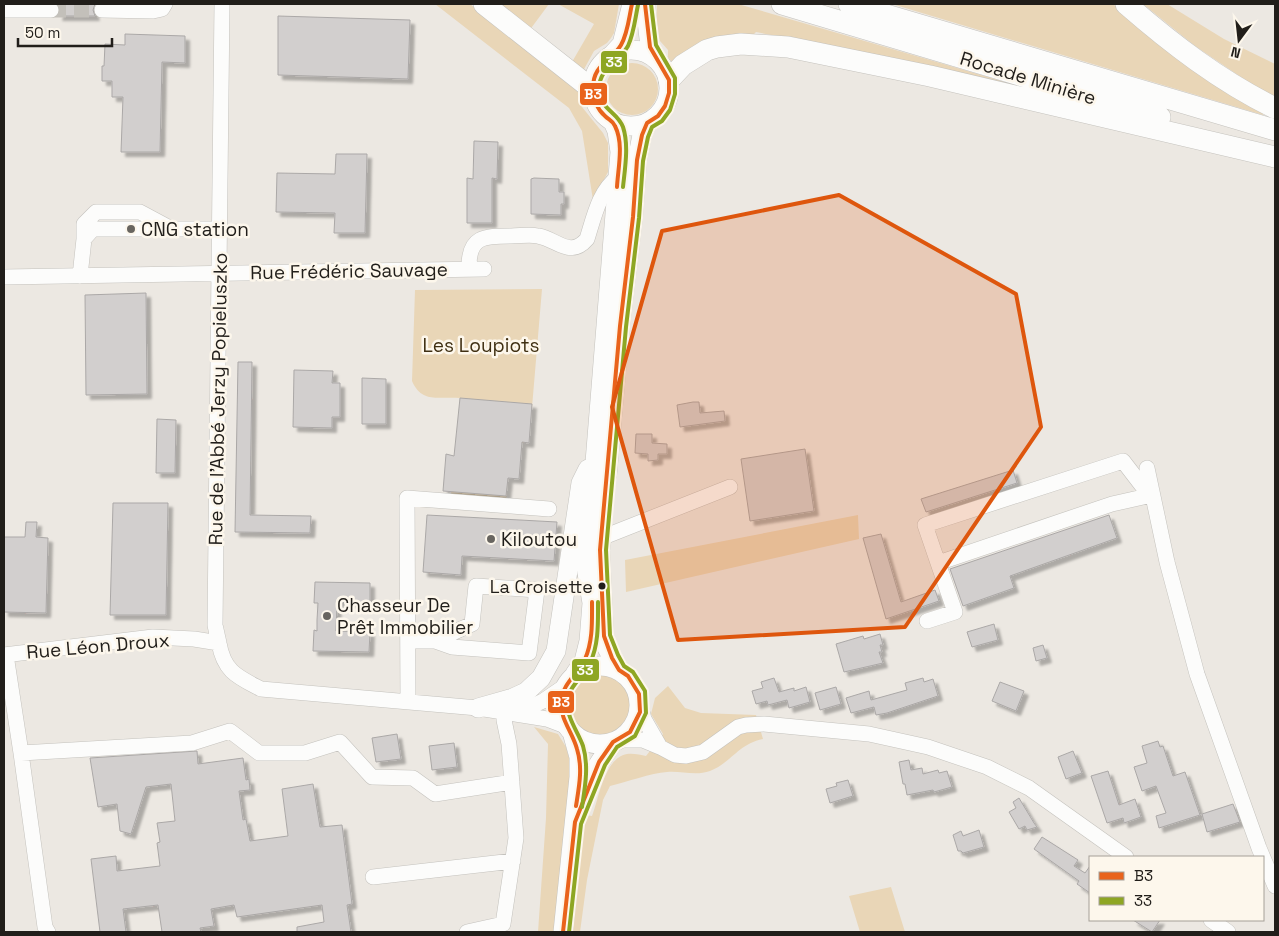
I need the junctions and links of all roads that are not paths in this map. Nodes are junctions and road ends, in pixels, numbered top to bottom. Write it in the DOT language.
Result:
graph roads {
  1 [pos="165,4"];
  2 [pos="222,4"];
  3 [pos="484,4"];
  4 [pos="641,4"];
  5 [pos="782,4"];
  6 [pos="849,4"];
  7 [pos="1126,4"];
  8 [pos="4,10"];
  9 [pos="51,10"];
  10 [pos="102,10"];
  11 [pos="612,55"];
  12 [pos="657,60"];
  13 [pos="668,80"];
  14 [pos="593,90"];
  15 [pos="1275,108"];
  16 [pos="614,122"];
  17 [pos="647,123"];
  18 [pos="1275,130"];
  19 [pos="1275,151"];
  20 [pos="1275,158"];
  21 [pos="618,177"];
  22 [pos="172,229"];
  23 [pos="220,229"];
  24 [pos="84,239"];
  25 [pos="219,273"];
  26 [pos="80,276"];
  27 [pos="4,277"];
  28 [pos="595,455"];
  29 [pos="1147,468"];
  30 [pos="730,487"];
  31 [pos="1152,495"];
  32 [pos="549,509"];
  33 [pos="601,538"];
  34 [pos="938,563"];
  35 [pos="927,621"];
  36 [pos="408,641"];
  37 [pos="435,641"];
  38 [pos="219,643"];
  39 [pos="5,655"];
  40 [pos="619,670"];
  41 [pos="570,680"];
  42 [pos="408,702"];
  43 [pos="640,704"];
  44 [pos="478,708"];
  45 [pos="511,712"];
  46 [pos="570,729"];
  47 [pos="615,741"];
  48 [pos="660,747"];
  49 [pos="21,753"];
  50 [pos="512,782"];
  51 [pos="575,822"];
  52 [pos="1125,856"];
  53 [pos="1262,856"];
  54 [pos="1264,860"];
  55 [pos="512,861"];
  56 [pos="373,878"];
  57 [pos="1275,886"];
  58 [pos="1212,921"];
  59 [pos="48,932"];
  60 [pos="467,932"];
  61 [pos="563,932"];
  62 [pos="1228,932"];
  1 -- 10 [label="street"];
  2 -- 23 [label="street, Rue de l'Abbé Jerzy Popieluszko"];
  3 -- 14 [label="highway"];
  4 -- 11 [label="main road"];
  4 -- 12 [label="main road"];
  5 -- 19 [label="highway, Rocade Minière"];
  6 -- 18 [label="highway, Rocade Minière"];
  7 -- 15 [label="highway"];
  8 -- 9 [label="street"];
  11 -- 12 [label="main road"];
  11 -- 14 [label="main road"];
  12 -- 13 [label="main road"];
  13 -- 17 [label="main road"];
  13 -- 20 [label="highway"];
  14 -- 16 [label="main road"];
  16 -- 17 [label="main road"];
  16 -- 21 [label="main road"];
  17 -- 33 [label="main road"];
  21 -- 25 [label="street, Rue Frédéric Sauvage"];
  21 -- 28 [label="main road"];
  22 -- 23 [label="street"];
  22 -- 24 [label="street"];
  22 -- 24 [label="street"];
  23 -- 25 [label="street, Rue de l'Abbé Jerzy Popieluszko"];
  24 -- 26 [label="street"];
  25 -- 26 [label="street, Rue Frédéric Sauvage"];
  25 -- 38 [label="street, Rue de l'Abbé Jerzy Popieluszko"];
  26 -- 27 [label="street, Rue Frédéric Sauvage"];
  28 -- 41 [label="main road"];
  28 -- 44 [label="main road"];
  29 -- 31 [label="street"];
  30 -- 33 [label="street"];
  31 -- 34 [label="street"];
  31 -- 34 [label="street"];
  31 -- 53 [label="street"];
  32 -- 36 [label="street"];
  33 -- 40 [label="main road"];
  34 -- 35 [label="street"];
  36 -- 37 [label="street"];
  36 -- 42 [label="street"];
  37 -- 37 [label="street"];
  38 -- 39 [label="street, Rue Léon Droux"];
  38 -- 42 [label="street"];
  39 -- 49 [label="street"];
  40 -- 41 [label="main road"];
  40 -- 43 [label="main road"];
  41 -- 45 [label="street"];
  41 -- 46 [label="main road"];
  42 -- 44 [label="street"];
  43 -- 47 [label="main road"];
  43 -- 48 [label="street"];
  44 -- 45 [label="street"];
  45 -- 46 [label="street"];
  45 -- 50 [label="street"];
  46 -- 47 [label="main road"];
  46 -- 51 [label="main road"];
  47 -- 48 [label="street"];
  47 -- 51 [label="main road"];
  48 -- 52 [label="street"];
  49 -- 50 [label="street"];
  49 -- 59 [label="street"];
  50 -- 55 [label="street"];
  51 -- 61 [label="main road"];
  54 -- 57 [label="street"];
  55 -- 56 [label="street"];
  55 -- 60 [label="street"];
  58 -- 62 [label="street"];
}
